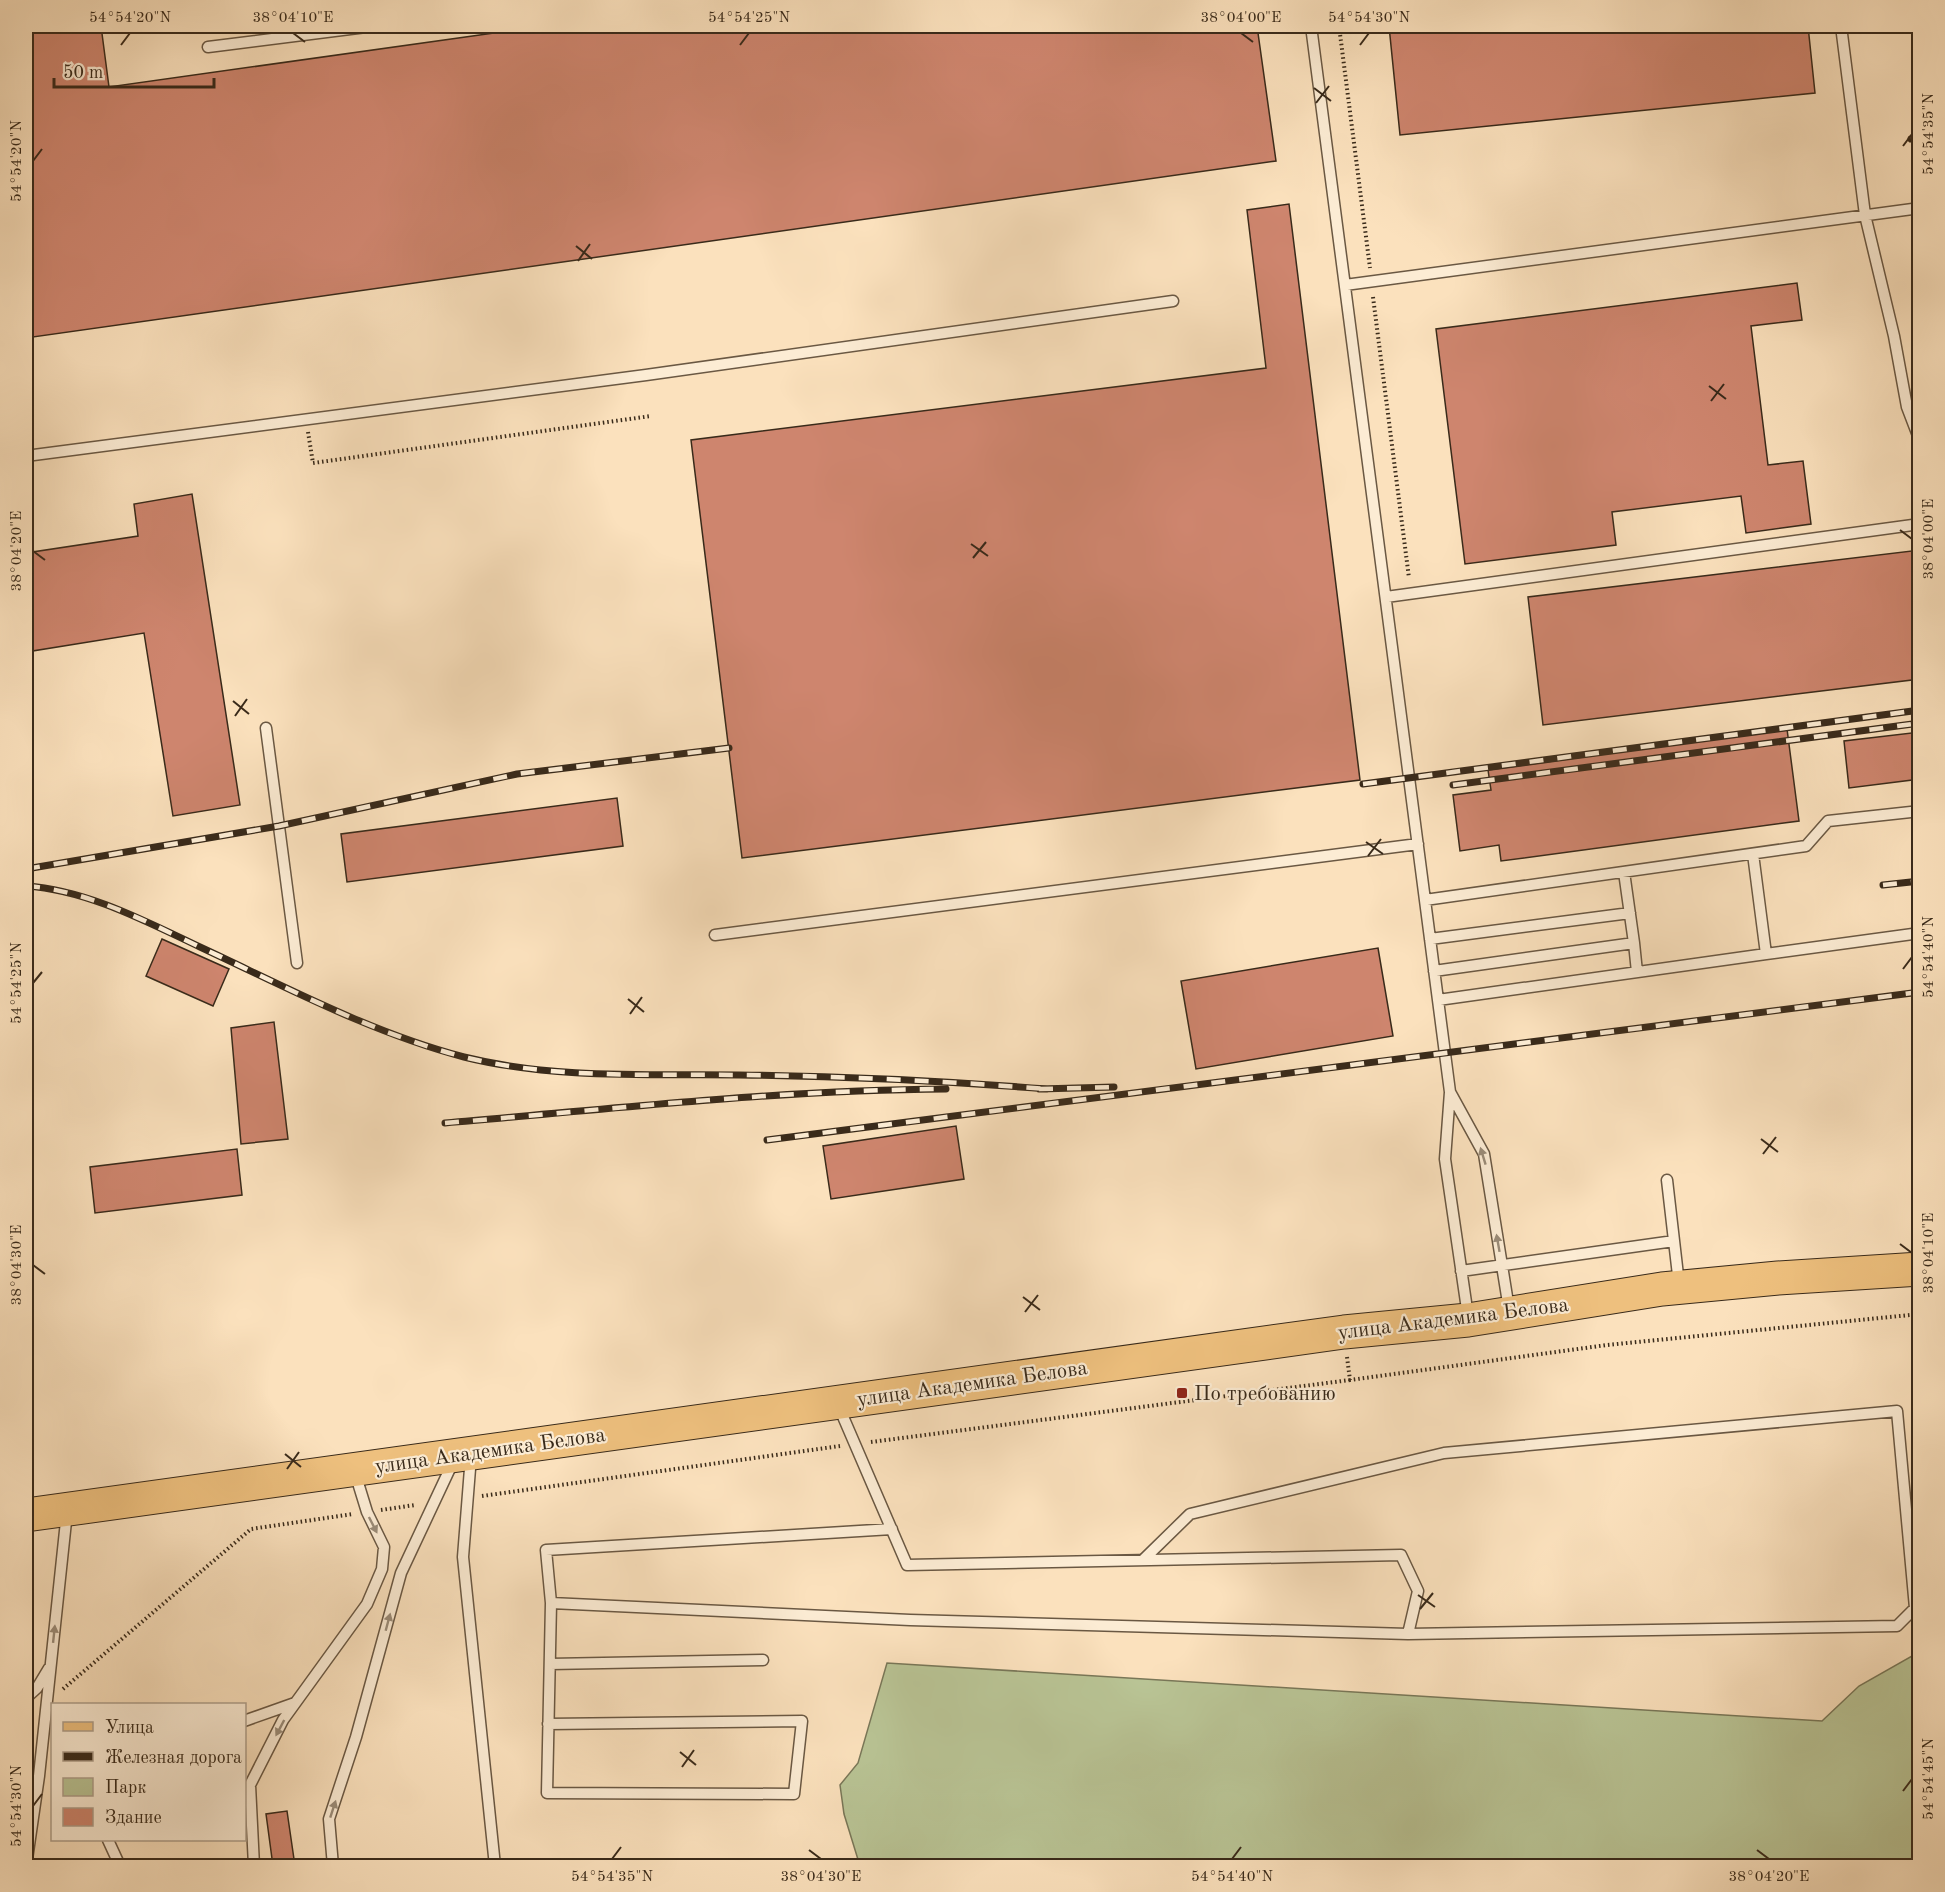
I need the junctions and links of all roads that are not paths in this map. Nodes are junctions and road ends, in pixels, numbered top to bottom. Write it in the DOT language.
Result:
graph roads {
  1 [pos="374,26"];
  2 [pos="1311,26"];
  3 [pos="1841,26"];
  4 [pos="208,47"];
  5 [pos="1920,208"];
  6 [pos="1865,215"];
  7 [pos="1345,285"];
  8 [pos="1173,302"];
  9 [pos="1920,441"];
  10 [pos="26,456"];
  11 [pos="1920,524"];
  12 [pos="1386,597"];
  13 [pos="266,728"];
  14 [pos="1920,811"];
  15 [pos="1418,844"];
  16 [pos="1753,854"];
  17 [pos="1624,872"];
  18 [pos="1425,900"];
  19 [pos="1630,913"];
  20 [pos="1920,933"];
  21 [pos="715,935"];
  22 [pos="1430,939"];
  23 [pos="1634,943"];
  24 [pos="1766,954"];
  25 [pos="297,963"];
  26 [pos="1434,970"];
  27 [pos="1638,972"];
  28 [pos="1438,1000"];
  29 [pos="1450,1092"];
  30 [pos="1667,1180"];
  31 [pos="1674,1241"];
  32 [pos="1502,1265"];
  33 [pos="1920,1269"];
  34 [pos="1461,1271"];
  35 [pos="1680,1287"];
  36 [pos="1510,1314"];
  37 [pos="1468,1320"];
  38 [pos="836,1402"];
  39 [pos="464,1453"];
  40 [pos="354,1470"];
  41 [pos="67,1509"];
  42 [pos="26,1515"];
  43 [pos="892,1529"];
  44 [pos="1143,1560"];
  45 [pos="551,1603"];
  46 [pos="1408,1634"];
  47 [pos="763,1660"];
  48 [pos="550,1664"];
  49 [pos="51,1666"];
  50 [pos="26,1698"];
  51 [pos="295,1702"];
  52 [pos="47,1703"];
  53 [pos="51,1713"];
  54 [pos="246,1720"];
  55 [pos="549,1724"];
  56 [pos="248,1825"];
  57 [pos="109,1841"];
  58 [pos="26,1866"];
  59 [pos="120,1866"];
  60 [pos="254,1866"];
  61 [pos="333,1866"];
  62 [pos="495,1866"];
  1 -- 4 [label="lane"];
  2 -- 7 [label="lane"];
  3 -- 6 [label="lane"];
  5 -- 6 [label="lane"];
  6 -- 7 [label="lane"];
  6 -- 9 [label="lane"];
  7 -- 12 [label="lane"];
  8 -- 10 [label="lane"];
  11 -- 12 [label="lane"];
  12 -- 15 [label="lane"];
  13 -- 25 [label="lane"];
  14 -- 16 [label="lane"];
  15 -- 18 [label="lane"];
  15 -- 21 [label="lane"];
  16 -- 17 [label="lane"];
  16 -- 24 [label="lane"];
  17 -- 18 [label="lane"];
  17 -- 19 [label="lane"];
  18 -- 22 [label="lane"];
  19 -- 22 [label="lane"];
  19 -- 23 [label="lane"];
  20 -- 24 [label="lane"];
  22 -- 26 [label="lane"];
  23 -- 26 [label="lane"];
  23 -- 27 [label="lane"];
  24 -- 27 [label="lane"];
  26 -- 28 [label="lane"];
  27 -- 28 [label="lane"];
  28 -- 29 [label="lane"];
  32 -- 29 [label="lane, one-way"];
  29 -- 34 [label="lane"];
  30 -- 31 [label="lane"];
  31 -- 32 [label="lane"];
  31 -- 35 [label="lane"];
  32 -- 34 [label="lane"];
  32 -- 36 [label="lane"];
  33 -- 35 [label="main road, улица Академика Белова"];
  34 -- 37 [label="lane"];
  35 -- 36 [label="main road, улица Академика Белова"];
  36 -- 37 [label="main road, улица Академика Белова"];
  37 -- 38 [label="main road, улица Академика Белова"];
  38 -- 39 [label="main road, улица Академика Белова"];
  38 -- 43 [label="lane"];
  39 -- 40 [label="main road, улица Академика Белова"];
  61 -- 39 [label="lane, one-way"];
  39 -- 62 [label="lane"];
  40 -- 41 [label="main road, улица Академика Белова"];
  40 -- 51 [label="lane, one-way"];
  41 -- 42 [label="main road, улица Академика Белова"];
  49 -- 41 [label="lane, one-way"];
  43 -- 44 [label="lane"];
  43 -- 45 [label="lane"];
  44 -- 46 [label="lane"];
  44 -- 46 [label="lane"];
  45 -- 46 [label="lane"];
  45 -- 48 [label="lane"];
  47 -- 48 [label="lane"];
  48 -- 55 [label="lane"];
  49 -- 50 [label="lane"];
  49 -- 52 [label="lane"];
  51 -- 54 [label="lane"];
  51 -- 56 [label="lane, one-way"];
  52 -- 53 [label="lane"];
  52 -- 58 [label="lane"];
  55 -- 55 [label="lane"];
  56 -- 60 [label="lane"];
  57 -- 59 [label="lane"];
}
